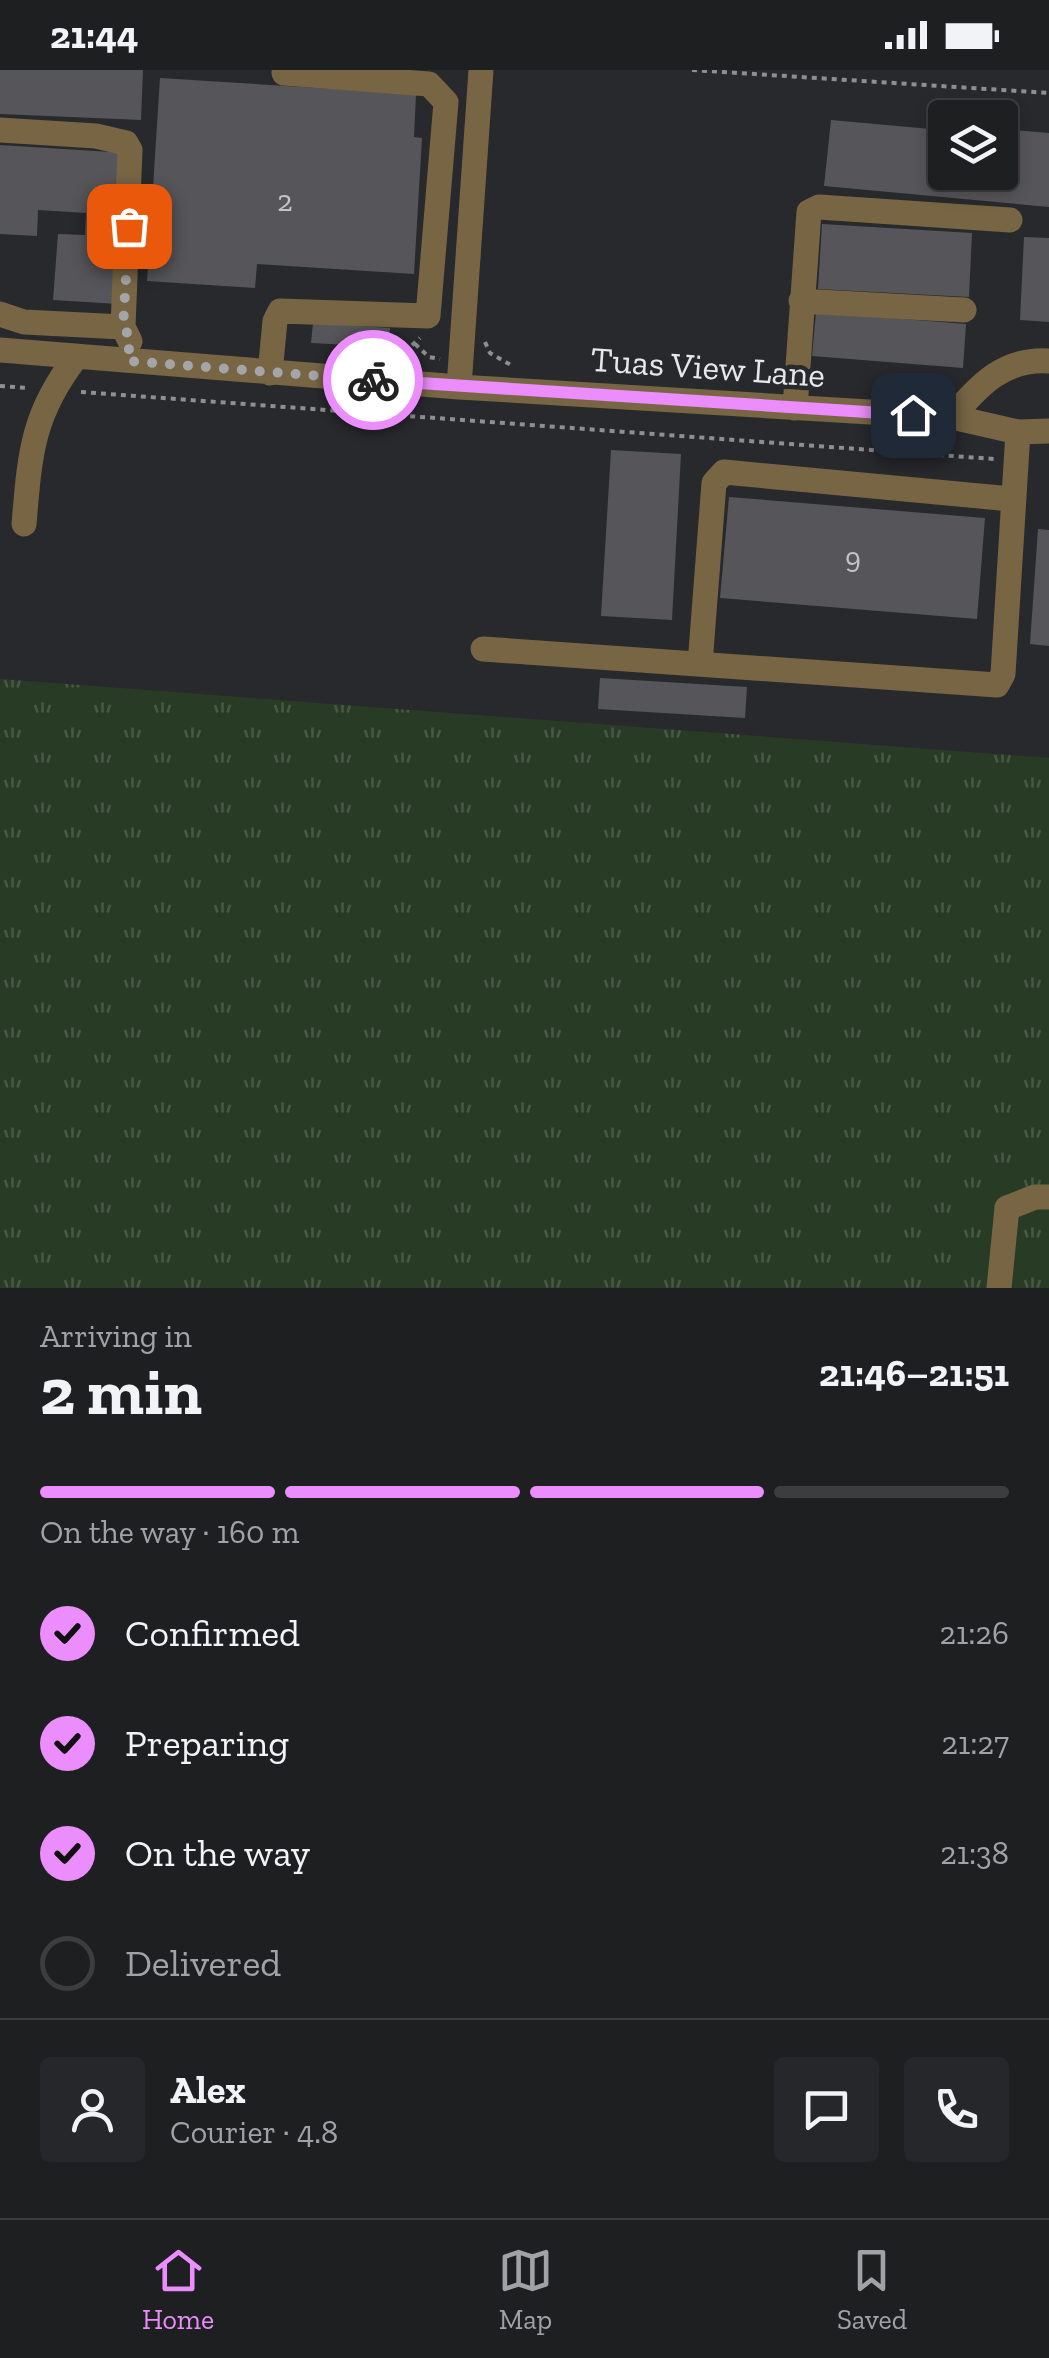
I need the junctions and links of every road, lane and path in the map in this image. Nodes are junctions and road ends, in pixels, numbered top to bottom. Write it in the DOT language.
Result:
graph roads {
  1 [pos="481,70"];
  2 [pos="692,70"];
  3 [pos="284,74"];
  4 [pos="1049,93"];
  5 [pos="0,130"];
  6 [pos="1010,220"];
  7 [pos="802,301"];
  8 [pos="964,310"];
  9 [pos="0,314"];
  10 [pos="123,328"];
  11 [pos="484,339"];
  12 [pos="0,350"];
  13 [pos="78,356"];
  14 [pos="128,361"];
  15 [pos="1049,361"];
  16 [pos="528,367"];
  17 [pos="270,373"];
  18 [pos="0,386"];
  19 [pos="459,387"];
  20 [pos="51,390"];
  21 [pos="794,408"];
  22 [pos="952,417"];
  23 [pos="1049,431"];
  24 [pos="1018,432"];
  25 [pos="1015,460"];
  26 [pos="1011,499"];
  27 [pos="24,524"];
  28 [pos="483,649"];
  29 [pos="700,664"];
  30 [pos="1049,1198"];
  31 [pos="999,1288"];
  1 -- 19 [label="lane"];
  2 -- 4 [label="path"];
  3 -- 17 [label="lane"];
  5 -- 10 [label="lane"];
  6 -- 7 [label="lane"];
  7 -- 8 [label="lane"];
  7 -- 21 [label="lane"];
  9 -- 10 [label="lane"];
  10 -- 14 [label="lane"];
  11 -- 16 [label="path"];
  12 -- 13 [label="lane, Tuas View Lane"];
  13 -- 14 [label="lane, Tuas View Lane"];
  13 -- 20 [label="lane"];
  14 -- 17 [label="lane, Tuas View Lane"];
  15 -- 22 [label="lane"];
  17 -- 19 [label="lane, Tuas View Lane"];
  18 -- 20 [label="path"];
  19 -- 21 [label="lane, Tuas View Lane"];
  20 -- 25 [label="path"];
  20 -- 27 [label="lane"];
  21 -- 22 [label="lane, Tuas View Lane"];
  22 -- 24 [label="lane, Tuas View Lane"];
  23 -- 24 [label="lane, Tuas View Lane"];
  24 -- 25 [label="lane"];
  25 -- 26 [label="lane"];
  26 -- 29 [label="lane"];
  26 -- 29 [label="lane"];
  28 -- 29 [label="lane"];
  30 -- 31 [label="lane"];
}
